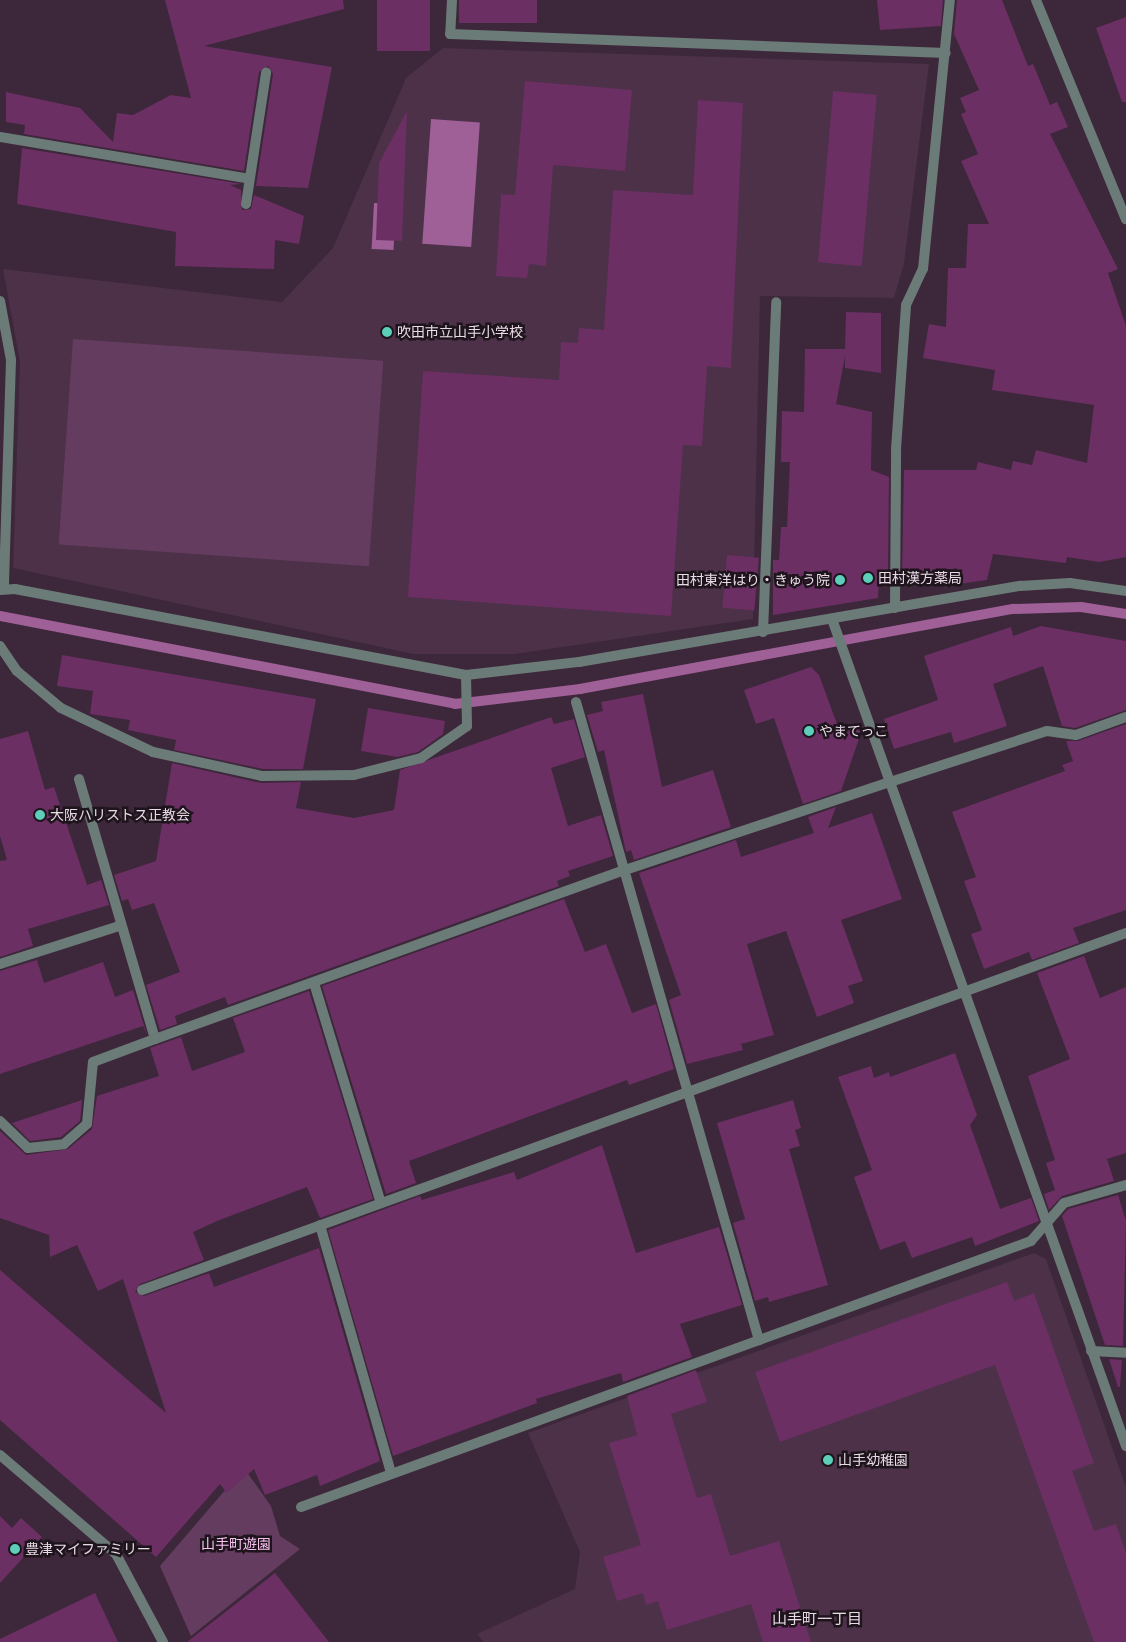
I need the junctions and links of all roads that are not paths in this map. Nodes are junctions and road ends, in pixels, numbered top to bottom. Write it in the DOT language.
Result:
graph roads {
  1 [pos="452,0"];
  2 [pos="950,0"];
  3 [pos="1036,0"];
  4 [pos="946,53"];
  5 [pos="266,74"];
  6 [pos="0,137"];
  7 [pos="246,178"];
  8 [pos="246,204"];
  9 [pos="1126,219"];
  10 [pos="0,301"];
  11 [pos="776,302"];
  12 [pos="2,318"];
  13 [pos="2,590"];
  14 [pos="1126,591"];
  15 [pos="895,608"];
  16 [pos="832,620"];
  17 [pos="763,632"];
  18 [pos="0,646"];
  19 [pos="466,675"];
  20 [pos="576,702"];
  21 [pos="1126,717"];
  22 [pos="79,779"];
  23 [pos="888,783"];
  24 [pos="622,871"];
  25 [pos="119,926"];
  26 [pos="1126,933"];
  27 [pos="0,964"];
  28 [pos="314,983"];
  29 [pos="964,990"];
  30 [pos="155,1039"];
  31 [pos="686,1091"];
  32 [pos="0,1121"];
  33 [pos="1126,1185"];
  34 [pos="381,1203"];
  35 [pos="1047,1221"];
  36 [pos="320,1225"];
  37 [pos="142,1290"];
  38 [pos="758,1340"];
  39 [pos="1091,1351"];
  40 [pos="1126,1354"];
  41 [pos="1126,1446"];
  42 [pos="0,1456"];
  43 [pos="392,1473"];
  44 [pos="301,1507"];
  45 [pos="163,1642"];
  1 -- 4 [label="street"];
  2 -- 4 [label="street"];
  3 -- 9 [label="street"];
  4 -- 15 [label="street"];
  5 -- 7 [label="street"];
  6 -- 7 [label="street"];
  7 -- 8 [label="street"];
  10 -- 12 [label="street"];
  11 -- 17 [label="street"];
  12 -- 13 [label="street"];
  13 -- 19 [label="street"];
  14 -- 15 [label="street"];
  15 -- 16 [label="street"];
  16 -- 17 [label="street"];
  16 -- 23 [label="street"];
  17 -- 19 [label="street"];
  18 -- 19 [label="street"];
  20 -- 24 [label="street"];
  21 -- 23 [label="street"];
  22 -- 25 [label="street"];
  23 -- 24 [label="street"];
  23 -- 29 [label="street"];
  24 -- 28 [label="street"];
  24 -- 31 [label="street"];
  25 -- 27 [label="street"];
  25 -- 30 [label="street"];
  26 -- 29 [label="street"];
  28 -- 30 [label="street"];
  28 -- 34 [label="street"];
  29 -- 31 [label="street"];
  29 -- 35 [label="street"];
  30 -- 32 [label="street"];
  31 -- 34 [label="street"];
  31 -- 38 [label="street"];
  33 -- 35 [label="street"];
  34 -- 36 [label="street"];
  35 -- 38 [label="street"];
  35 -- 39 [label="street"];
  36 -- 37 [label="street"];
  36 -- 43 [label="street"];
  38 -- 43 [label="street"];
  39 -- 40 [label="street"];
  39 -- 41 [label="street"];
  42 -- 45 [label="street"];
  43 -- 44 [label="street"];
}
